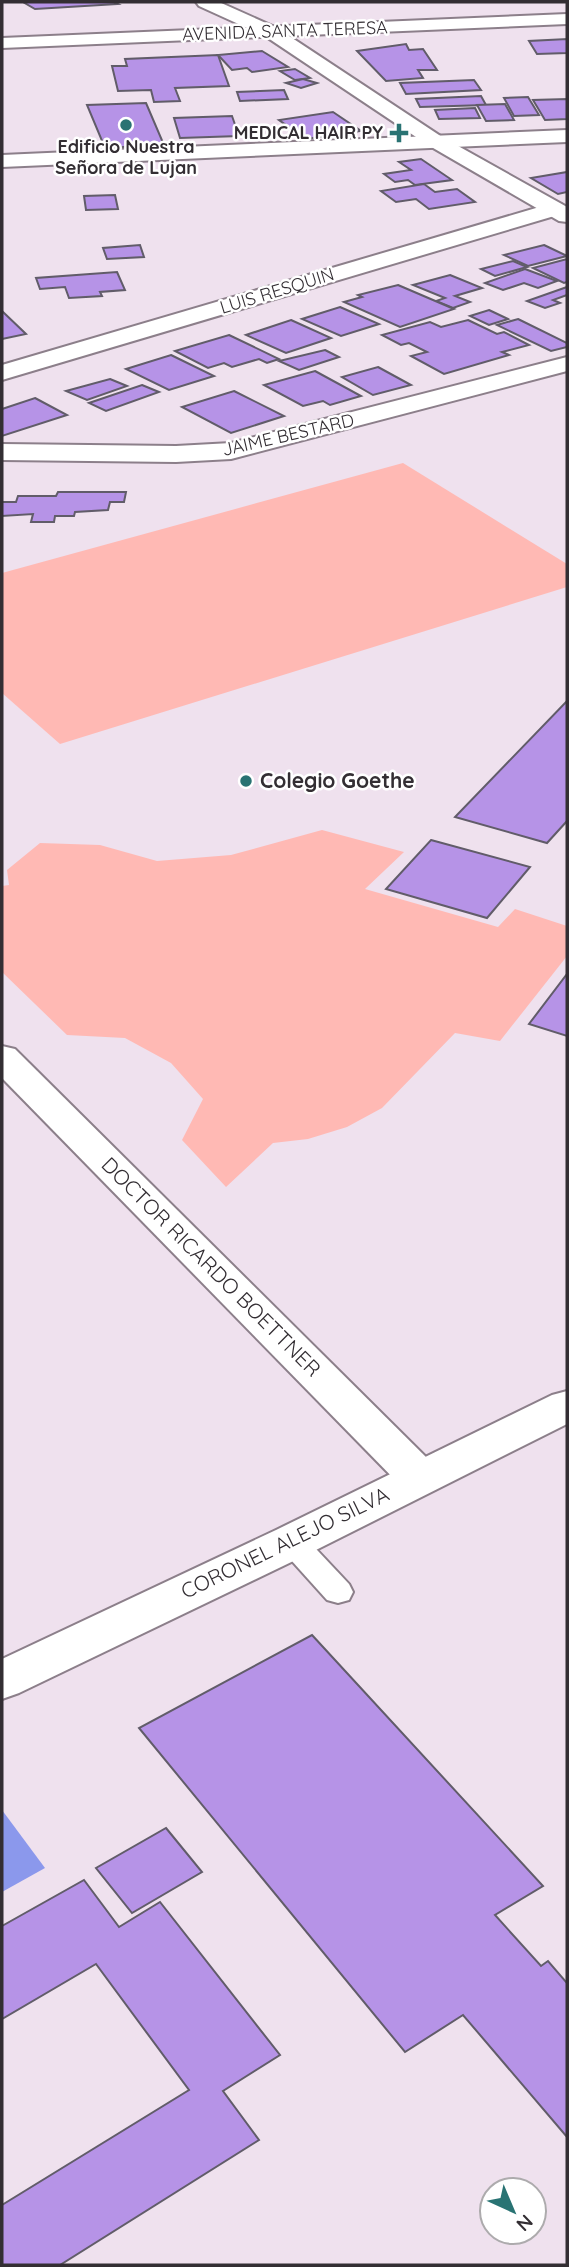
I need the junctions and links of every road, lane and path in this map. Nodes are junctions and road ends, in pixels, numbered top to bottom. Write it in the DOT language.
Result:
graph roads {
  1 [pos="205,2"];
  2 [pos="567,2"];
  3 [pos="417,8"];
  4 [pos="231,16"];
  5 [pos="567,19"];
  6 [pos="271,23"];
  7 [pos="29,24"];
  8 [pos="2,43"];
  9 [pos="567,136"];
  10 [pos="435,141"];
  11 [pos="2,161"];
  12 [pos="560,212"];
  13 [pos="567,364"];
  14 [pos="2,373"];
  15 [pos="2,452"];
  16 [pos="2,1057"];
  17 [pos="567,1406"];
  18 [pos="420,1478"];
  19 [pos="292,1542"];
  20 [pos="338,1591"];
  21 [pos="2,1679"];
  1 -- 4 [label="main road"];
  2 -- 3 [label="main road, AVENIDA SANTA TERESA"];
  4 -- 6 [label="main road"];
  4 -- 7 [label="main road, AVENIDA SANTA TERESA"];
  5 -- 6 [label="main road, AVENIDA SANTA TERESA"];
  6 -- 8 [label="main road, AVENIDA SANTA TERESA"];
  6 -- 10 [label="main road"];
  9 -- 10 [label="main road"];
  10 -- 11 [label="main road"];
  10 -- 12 [label="main road"];
  12 -- 14 [label="main road, LUIS RESQUIN"];
  13 -- 15 [label="main road, JAIME BESTARD"];
  16 -- 18 [label="main road, DOCTOR RICARDO BOETTNER"];
  17 -- 18 [label="main road, CORONEL ALEJO SILVA"];
  18 -- 19 [label="main road, CORONEL ALEJO SILVA"];
  19 -- 20 [label="lane"];
  19 -- 21 [label="main road, CORONEL ALEJO SILVA"];
}
